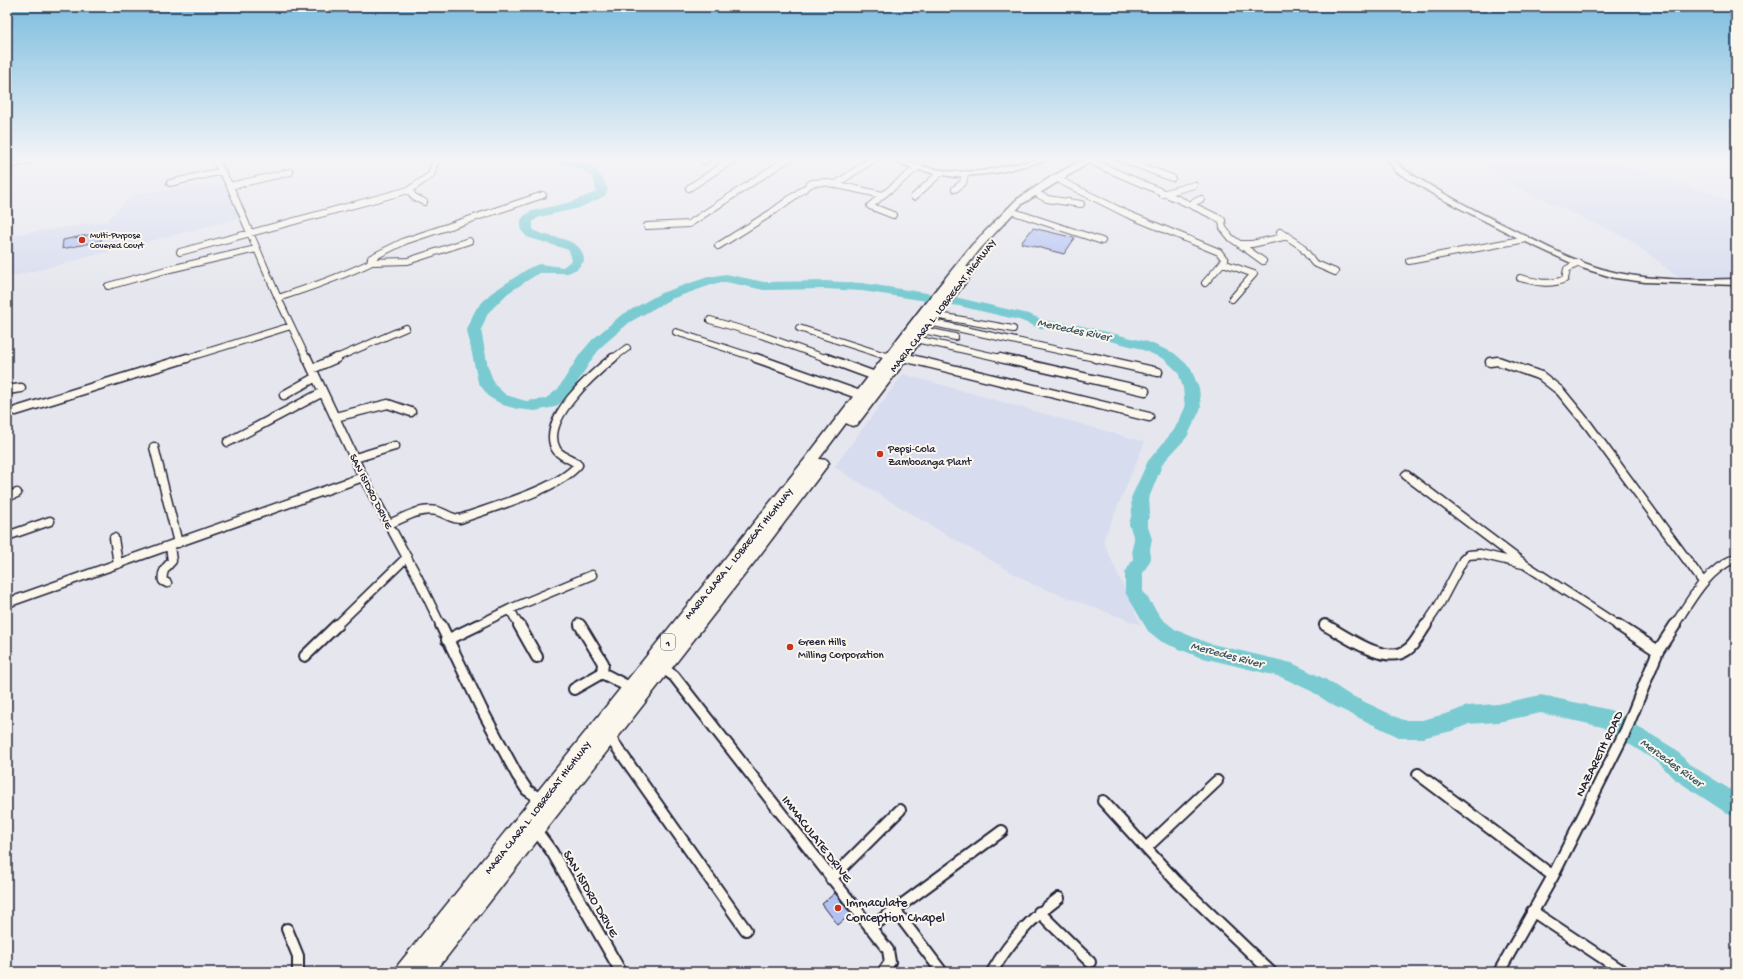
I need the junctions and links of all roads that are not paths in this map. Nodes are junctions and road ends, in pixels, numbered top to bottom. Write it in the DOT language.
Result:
graph roads {
  1 [pos="238,204"];
  2 [pos="357,204"];
  3 [pos="517,204"];
  4 [pos="720,204"];
  5 [pos="784,204"];
  6 [pos="874,204"];
  7 [pos="1017,204"];
  8 [pos="1028,204"];
  9 [pos="1106,204"];
  10 [pos="1191,204"];
  11 [pos="1459,204"];
  12 [pos="1017,213"];
  13 [pos="894,215"];
  14 [pos="647,226"];
  15 [pos="250,232"];
  16 [pos="1280,232"];
  17 [pos="1288,236"];
  18 [pos="1526,239"];
  19 [pos="469,241"];
  20 [pos="1102,241"];
  21 [pos="1238,244"];
  22 [pos="718,246"];
  23 [pos="256,249"];
  24 [pos="180,252"];
  25 [pos="1263,261"];
  26 [pos="1409,261"];
  27 [pos="372,262"];
  28 [pos="1223,263"];
  29 [pos="1579,263"];
  30 [pos="1334,272"];
  31 [pos="1520,278"];
  32 [pos="1736,282"];
  33 [pos="1205,283"];
  34 [pos="952,284"];
  35 [pos="108,286"];
  36 [pos="278,298"];
  37 [pos="1232,299"];
  38 [pos="710,320"];
  39 [pos="924,323"];
  40 [pos="291,326"];
  41 [pos="406,328"];
  42 [pos="799,328"];
  43 [pos="1013,329"];
  44 [pos="676,332"];
  45 [pos="955,337"];
  46 [pos="627,348"];
  47 [pos="895,357"];
  48 [pos="1490,362"];
  49 [pos="312,369"];
  50 [pos="1158,372"];
  51 [pos="875,376"];
  52 [pos="316,377"];
  53 [pos="21,388"];
  54 [pos="7,390"];
  55 [pos="323,392"];
  56 [pos="1145,392"];
  57 [pos="284,395"];
  58 [pos="860,395"];
  59 [pos="16,411"];
  60 [pos="411,412"];
  61 [pos="335,417"];
  62 [pos="1149,417"];
  63 [pos="228,442"];
  64 [pos="395,446"];
  65 [pos="154,447"];
  66 [pos="355,458"];
  67 [pos="1406,475"];
  68 [pos="363,477"];
  69 [pos="17,493"];
  70 [pos="7,497"];
  71 [pos="50,522"];
  72 [pos="389,524"];
  73 [pos="7,536"];
  74 [pos="114,538"];
  75 [pos="174,545"];
  76 [pos="407,557"];
  77 [pos="1736,558"];
  78 [pos="118,564"];
  79 [pos="1524,564"];
  80 [pos="592,575"];
  81 [pos="1703,582"];
  82 [pos="167,583"];
  83 [pos="7,604"];
  84 [pos="510,609"];
  85 [pos="579,623"];
  86 [pos="688,625"];
  87 [pos="1325,625"];
  88 [pos="447,640"];
  89 [pos="1658,651"];
  90 [pos="305,656"];
  91 [pos="537,657"];
  92 [pos="657,665"];
  93 [pos="602,673"];
  94 [pos="574,688"];
  95 [pos="631,688"];
  96 [pos="609,736"];
  97 [pos="1418,774"];
  98 [pos="1217,781"];
  99 [pos="1103,801"];
  100 [pos="548,804"];
  101 [pos="900,810"];
  102 [pos="531,826"];
  103 [pos="1002,831"];
  104 [pos="1146,848"];
  105 [pos="1553,876"];
  106 [pos="831,879"];
  107 [pos="1059,898"];
  108 [pos="895,910"];
  109 [pos="1532,911"];
  110 [pos="1038,912"];
  111 [pos="287,928"];
  112 [pos="870,928"];
  113 [pos="746,930"];
  114 [pos="1090,962"];
  115 [pos="1621,970"];
  116 [pos="298,972"];
  117 [pos="405,972"];
  118 [pos="422,972"];
  119 [pos="621,972"];
  120 [pos="883,972"];
  121 [pos="942,972"];
  122 [pos="992,972"];
  123 [pos="1271,972"];
  124 [pos="1498,972"];
  1 -- 15 [label="street, SAN ISIDRO DRIVE"];
  2 -- 15 [label="street"];
  3 -- 27 [label="street"];
  4 -- 14 [label="street"];
  5 -- 22 [label="street"];
  6 -- 13 [label="street"];
  7 -- 34 [label="highway, MARIA CLARA L. LOBREGAT HIGHWAY / 1"];
  8 -- 12 [label="highway, MARIA CLARA L. LOBREGAT HIGHWAY / 1"];
  9 -- 28 [label="street"];
  10 -- 21 [label="street"];
  11 -- 18 [label="street"];
  12 -- 20 [label="street"];
  12 -- 34 [label="highway, MARIA CLARA L. LOBREGAT HIGHWAY / 1"];
  15 -- 23 [label="street, SAN ISIDRO DRIVE"];
  15 -- 24 [label="street"];
  16 -- 17 [label="street"];
  17 -- 21 [label="street"];
  17 -- 30 [label="street"];
  18 -- 26 [label="street"];
  18 -- 29 [label="street"];
  19 -- 27 [label="street"];
  21 -- 25 [label="street"];
  23 -- 35 [label="street"];
  23 -- 36 [label="street, SAN ISIDRO DRIVE"];
  27 -- 36 [label="street"];
  28 -- 33 [label="street"];
  28 -- 37 [label="street"];
  29 -- 31 [label="street"];
  29 -- 32 [label="street"];
  34 -- 39 [label="highway, MARIA CLARA L. LOBREGAT HIGHWAY / 1"];
  36 -- 40 [label="street, SAN ISIDRO DRIVE"];
  38 -- 51 [label="street"];
  39 -- 43 [label="street"];
  39 -- 45 [label="street"];
  39 -- 47 [label="highway, MARIA CLARA L. LOBREGAT HIGHWAY / 1"];
  39 -- 50 [label="street"];
  39 -- 56 [label="street"];
  40 -- 49 [label="street, SAN ISIDRO DRIVE"];
  40 -- 59 [label="street"];
  41 -- 49 [label="street"];
  42 -- 47 [label="street"];
  44 -- 58 [label="street"];
  46 -- 72 [label="street"];
  47 -- 51 [label="highway, MARIA CLARA L. LOBREGAT HIGHWAY / 1"];
  47 -- 62 [label="street"];
  47 -- 86 [label="highway, MARIA CLARA L. LOBREGAT HIGHWAY / 1"];
  48 -- 81 [label="street"];
  49 -- 52 [label="street, SAN ISIDRO DRIVE"];
  51 -- 58 [label="highway, MARIA CLARA L. LOBREGAT HIGHWAY / 1"];
  52 -- 55 [label="street, SAN ISIDRO DRIVE"];
  52 -- 57 [label="street"];
  53 -- 54 [label="street"];
  55 -- 61 [label="street, SAN ISIDRO DRIVE"];
  55 -- 63 [label="street"];
  58 -- 86 [label="highway, MARIA CLARA L. LOBREGAT HIGHWAY / 1"];
  60 -- 61 [label="street"];
  61 -- 66 [label="street, SAN ISIDRO DRIVE"];
  64 -- 66 [label="street"];
  65 -- 75 [label="street"];
  66 -- 68 [label="street, SAN ISIDRO DRIVE"];
  67 -- 79 [label="street"];
  68 -- 72 [label="street, SAN ISIDRO DRIVE"];
  68 -- 75 [label="street"];
  69 -- 70 [label="street"];
  71 -- 73 [label="street"];
  72 -- 76 [label="street, SAN ISIDRO DRIVE"];
  74 -- 78 [label="street"];
  75 -- 78 [label="street"];
  75 -- 82 [label="street"];
  76 -- 88 [label="street, SAN ISIDRO DRIVE"];
  76 -- 90 [label="street"];
  77 -- 81 [label="street, NAZARETH ROAD"];
  78 -- 83 [label="street"];
  79 -- 87 [label="street"];
  79 -- 89 [label="street"];
  80 -- 84 [label="street"];
  81 -- 89 [label="street, NAZARETH ROAD"];
  84 -- 88 [label="street"];
  84 -- 91 [label="street"];
  85 -- 93 [label="street"];
  86 -- 92 [label="highway, MARIA CLARA L. LOBREGAT HIGHWAY / 1"];
  88 -- 100 [label="street, SAN ISIDRO DRIVE"];
  89 -- 105 [label="street, NAZARETH ROAD"];
  92 -- 95 [label="highway, MARIA CLARA L. LOBREGAT HIGHWAY / 1"];
  92 -- 96 [label="highway, MARIA CLARA L. LOBREGAT HIGHWAY / 1"];
  92 -- 106 [label="street, IMMACULATE DRIVE"];
  93 -- 94 [label="street"];
  93 -- 95 [label="street"];
  95 -- 100 [label="highway, MARIA CLARA L. LOBREGAT HIGHWAY / 1"];
  96 -- 100 [label="highway, MARIA CLARA L. LOBREGAT HIGHWAY / 1"];
  96 -- 113 [label="street"];
  97 -- 105 [label="street"];
  98 -- 104 [label="street"];
  99 -- 104 [label="street"];
  100 -- 102 [label="highway, MARIA CLARA L. LOBREGAT HIGHWAY / 1"];
  101 -- 106 [label="street"];
  102 -- 117 [label="highway, MARIA CLARA L. LOBREGAT HIGHWAY / 1"];
  102 -- 118 [label="highway, MARIA CLARA L. LOBREGAT HIGHWAY / 1"];
  102 -- 119 [label="street, SAN ISIDRO DRIVE"];
  103 -- 108 [label="street"];
  104 -- 123 [label="street"];
  105 -- 109 [label="street, NAZARETH ROAD"];
  106 -- 112 [label="street, IMMACULATE DRIVE"];
  107 -- 110 [label="street"];
  108 -- 112 [label="street"];
  108 -- 121 [label="street"];
  109 -- 115 [label="street"];
  109 -- 124 [label="street, NAZARETH ROAD"];
  110 -- 114 [label="street"];
  110 -- 122 [label="street"];
  111 -- 116 [label="street"];
  112 -- 120 [label="street, IMMACULATE DRIVE"];
}
